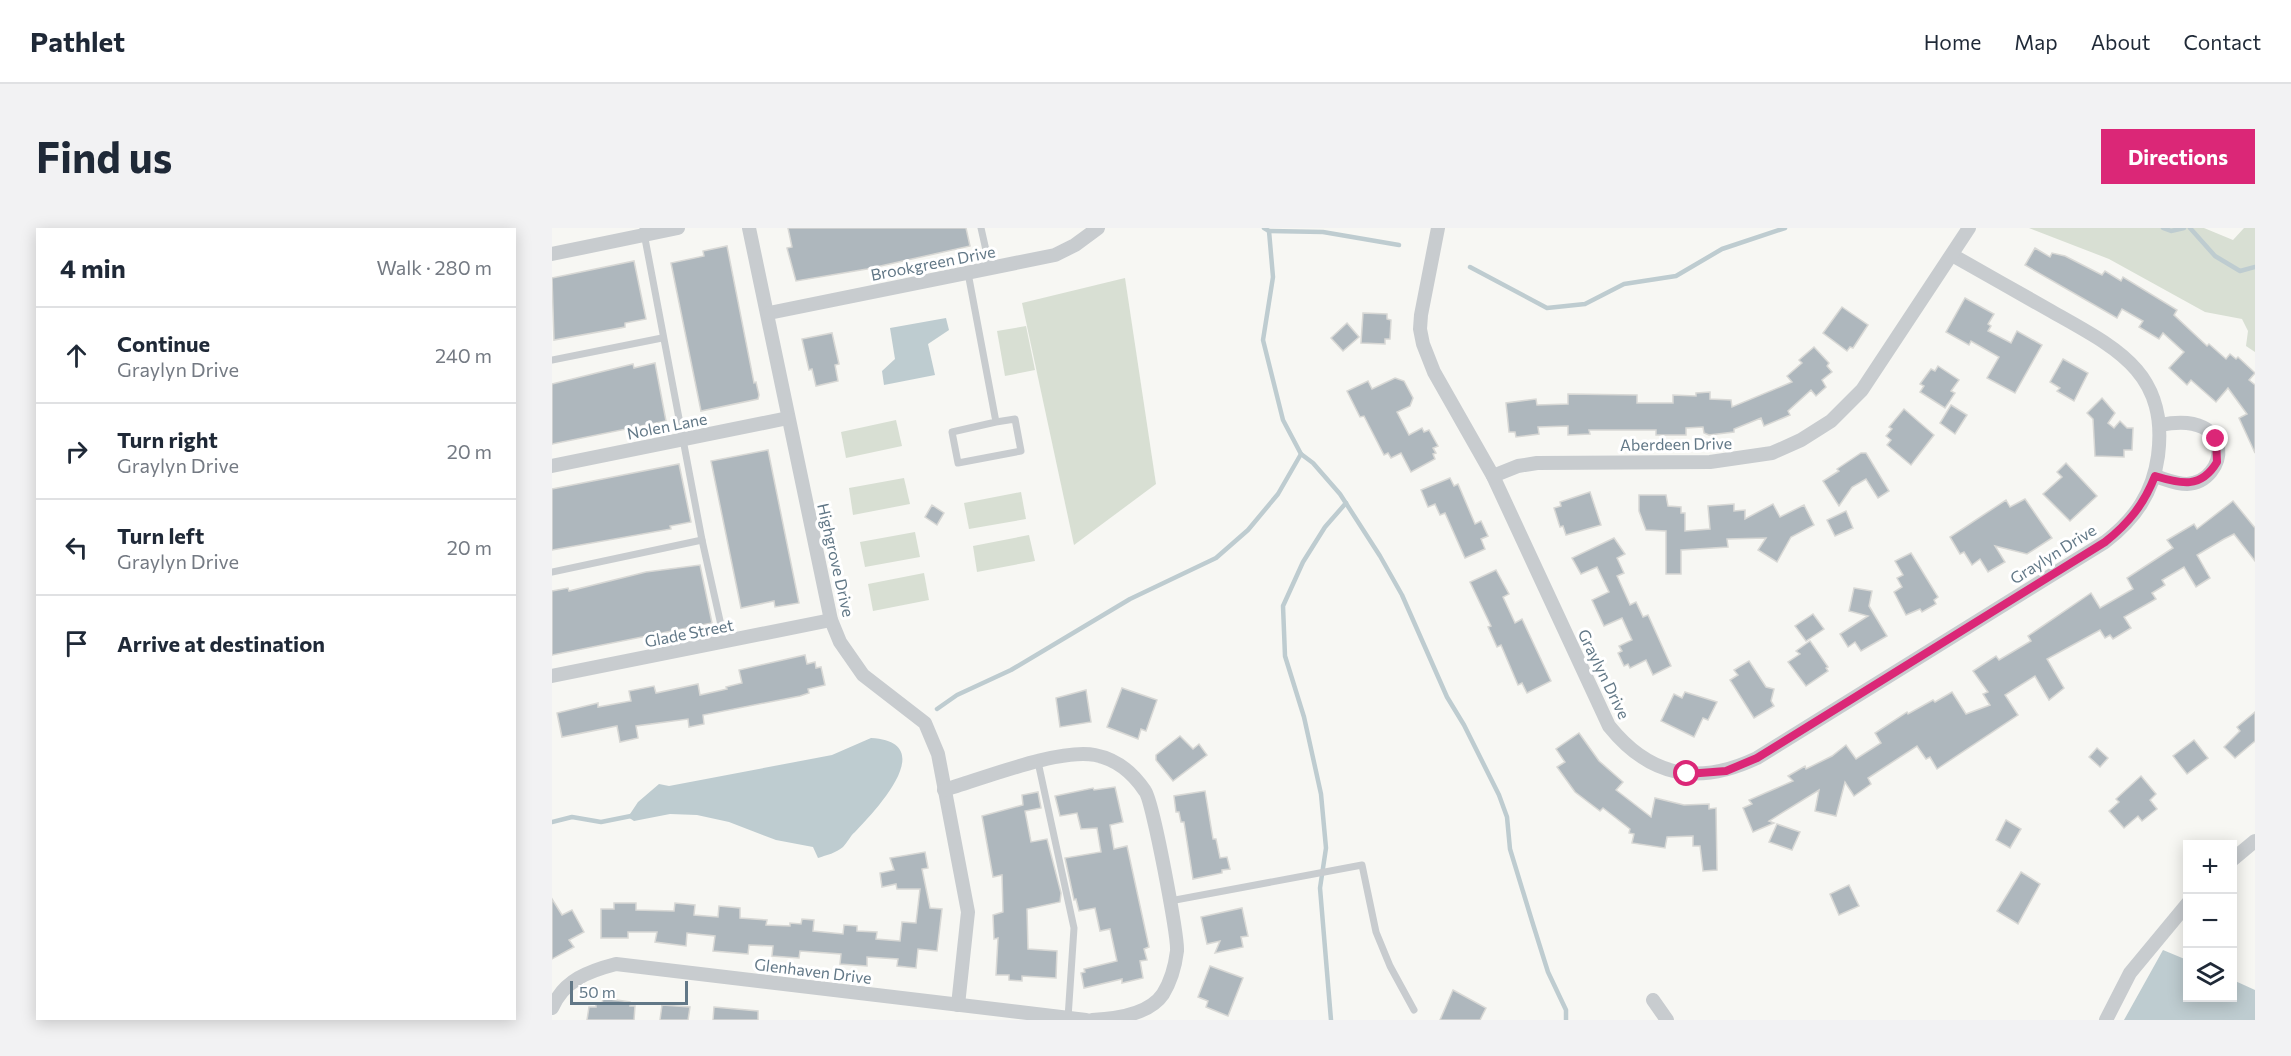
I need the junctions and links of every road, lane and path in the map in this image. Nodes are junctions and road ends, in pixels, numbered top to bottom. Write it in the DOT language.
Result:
graph roads {
  1 [pos="678,228"];
  2 [pos="749,228"];
  3 [pos="981,228"];
  4 [pos="1098,228"];
  5 [pos="1438,228"];
  6 [pos="1969,228"];
  7 [pos="643,232"];
  8 [pos="552,254"];
  9 [pos="1952,255"];
  10 [pos="990,268"];
  11 [pos="968,273"];
  12 [pos="769,313"];
  13 [pos="662,338"];
  14 [pos="552,360"];
  15 [pos="788,418"];
  16 [pos="996,422"];
  17 [pos="2160,424"];
  18 [pos="684,439"];
  19 [pos="552,466"];
  20 [pos="1493,476"];
  21 [pos="2155,476"];
  22 [pos="702,540"];
  23 [pos="552,572"];
  24 [pos="831,620"];
  25 [pos="725,643"];
  26 [pos="552,676"];
  27 [pos="1038,762"];
  28 [pos="944,790"];
  29 [pos="2255,841"];
  30 [pos="2237,856"];
  31 [pos="1169,902"];
  32 [pos="2183,908"];
  33 [pos="1653,1000"];
  34 [pos="958,1005"];
  35 [pos="552,1008"];
  36 [pos="1414,1010"];
  37 [pos="1068,1017"];
  38 [pos="1086,1020"];
  39 [pos="1092,1020"];
  40 [pos="1667,1020"];
  41 [pos="2106,1020"];
  1 -- 7 [label="street"];
  2 -- 12 [label="street, Highgrove Drive"];
  3 -- 10 [label="lane"];
  4 -- 10 [label="street, Brookgreen Drive"];
  5 -- 20 [label="street, Graylyn Drive"];
  6 -- 9 [label="street, Aberdeen Drive"];
  7 -- 8 [label="street"];
  7 -- 13 [label="lane"];
  9 -- 17 [label="street, Graylyn Drive"];
  9 -- 20 [label="street, Aberdeen Drive"];
  10 -- 11 [label="street, Brookgreen Drive"];
  11 -- 12 [label="street, Brookgreen Drive"];
  11 -- 16 [label="lane"];
  12 -- 15 [label="street, Highgrove Drive"];
  13 -- 14 [label="lane"];
  13 -- 18 [label="lane"];
  15 -- 18 [label="street, Nolen Lane"];
  15 -- 24 [label="street, Highgrove Drive"];
  16 -- 16 [label="lane"];
  17 -- 21 [label="street, Graylyn Drive"];
  17 -- 21 [label="street"];
  18 -- 19 [label="street, Nolen Lane"];
  18 -- 22 [label="lane"];
  20 -- 21 [label="street, Graylyn Drive"];
  22 -- 23 [label="lane"];
  22 -- 25 [label="lane"];
  24 -- 25 [label="street, Glade Street"];
  24 -- 28 [label="street, Highgrove Drive"];
  25 -- 26 [label="street, Glade Street"];
  27 -- 28 [label="street"];
  27 -- 31 [label="street"];
  27 -- 37 [label="lane"];
  28 -- 34 [label="street, Highgrove Drive"];
  29 -- 30 [label="street"];
  31 -- 36 [label="lane"];
  31 -- 39 [label="street"];
  32 -- 41 [label="street"];
  33 -- 40 [label="street"];
  34 -- 35 [label="street, Glenhaven Drive"];
  34 -- 37 [label="street, Glenhaven Drive"];
  37 -- 38 [label="street, Glenhaven Drive"];
}
